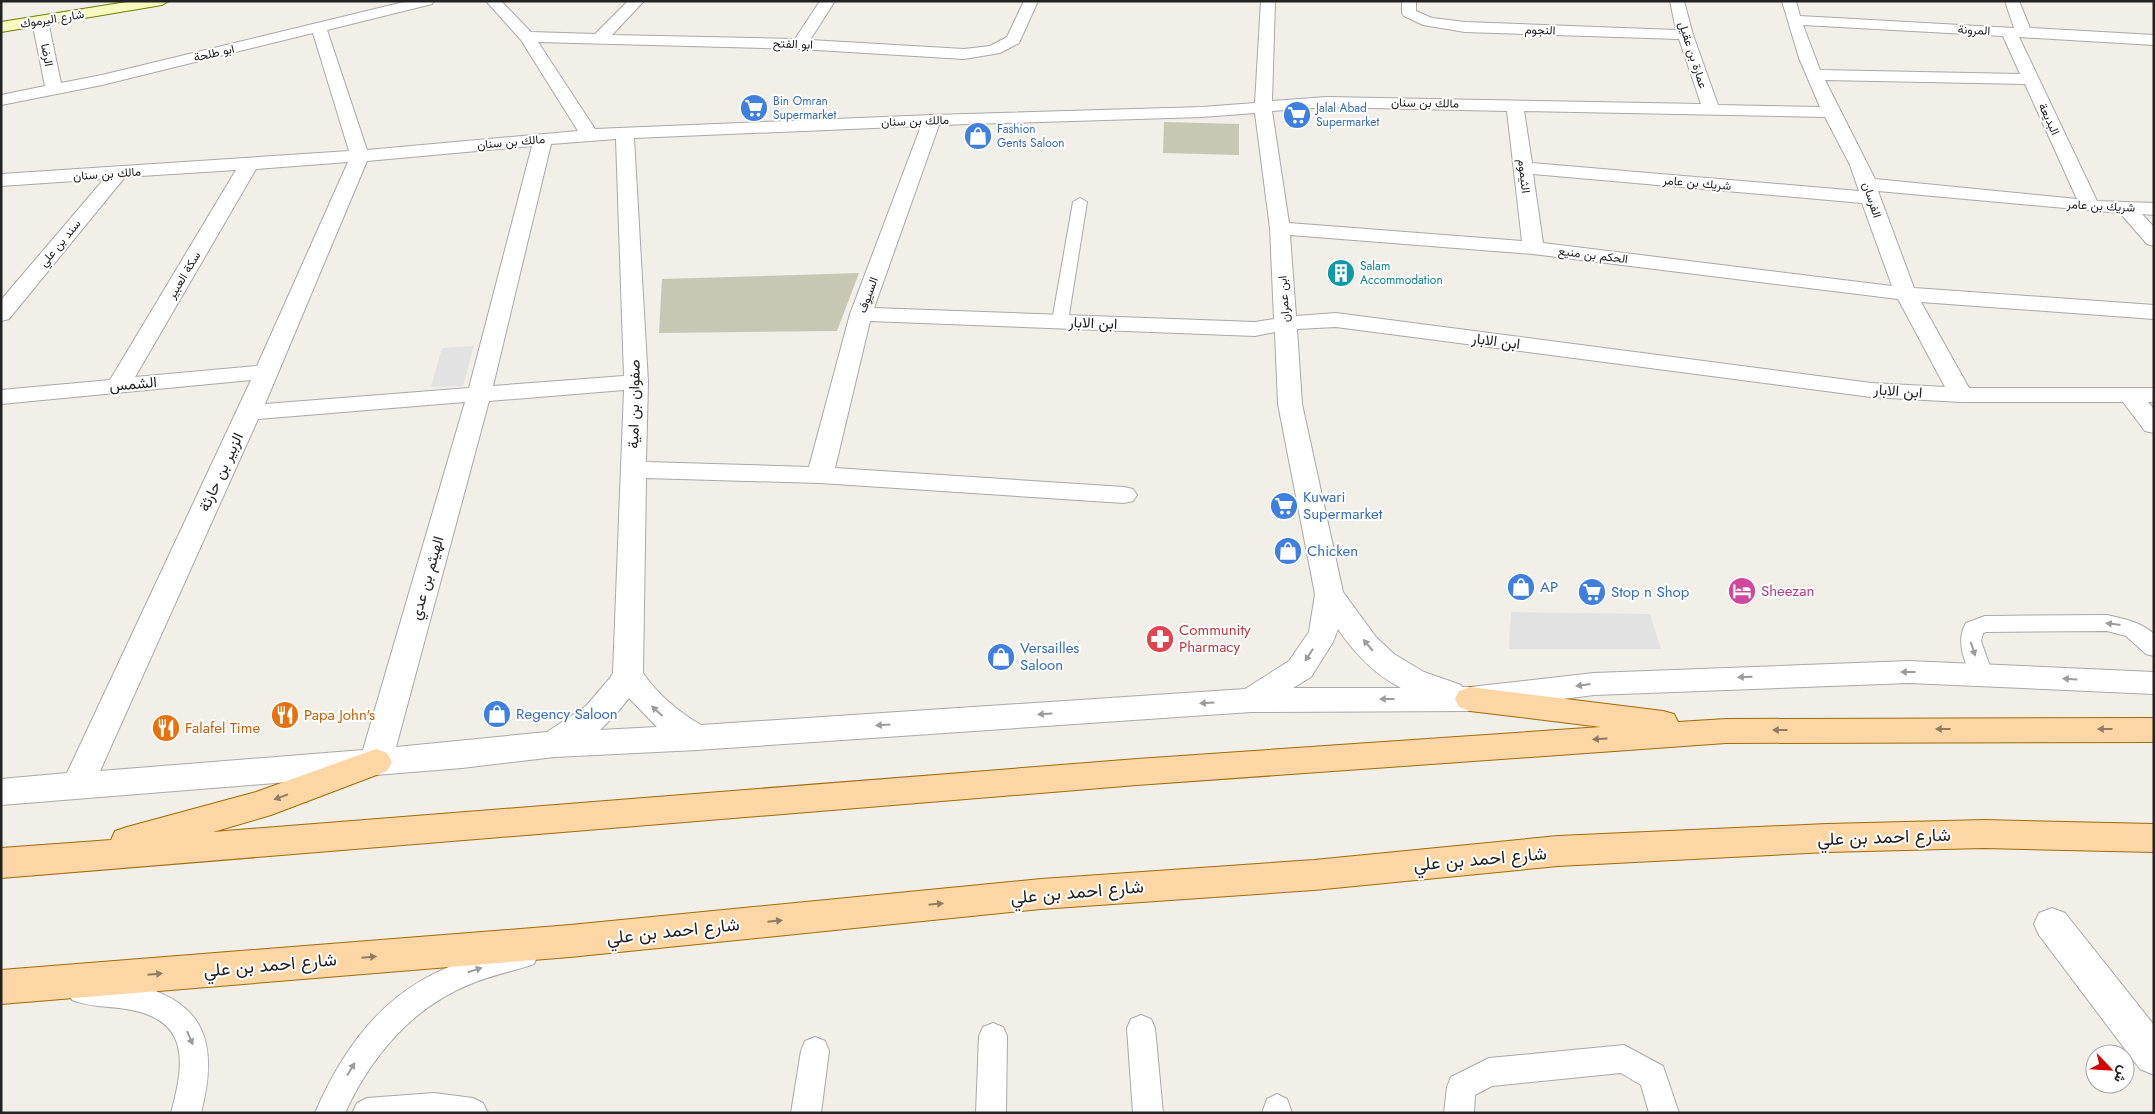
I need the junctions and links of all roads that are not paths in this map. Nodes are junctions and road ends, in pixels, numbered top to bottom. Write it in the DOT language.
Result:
graph roads {
  1 [pos="162,1"];
  2 [pos="427,1"];
  3 [pos="493,1"];
  4 [pos="637,1"];
  5 [pos="828,1"];
  6 [pos="1031,1"];
  7 [pos="1268,1"];
  8 [pos="1409,1"];
  9 [pos="1677,1"];
  10 [pos="1789,1"];
  11 [pos="2012,1"];
  12 [pos="125,4"];
  13 [pos="101,6"];
  14 [pos="1794,20"];
  15 [pos="40,21"];
  16 [pos="1,27"];
  17 [pos="319,28"];
  18 [pos="2016,33"];
  19 [pos="1685,35"];
  20 [pos="527,37"];
  21 [pos="600,38"];
  22 [pos="2154,40"];
  23 [pos="800,44"];
  24 [pos="1816,75"];
  25 [pos="2031,79"];
  26 [pos="54,90"];
  27 [pos="1,100"];
  28 [pos="1515,105"];
  29 [pos="1263,106"];
  30 [pos="1711,108"];
  31 [pos="1830,112"];
  32 [pos="932,120"];
  33 [pos="625,133"];
  34 [pos="590,135"];
  35 [pos="543,139"];
  36 [pos="360,156"];
  37 [pos="250,164"];
  38 [pos="1523,168"];
  39 [pos="119,173"];
  40 [pos="1,180"];
  41 [pos="1869,191"];
  42 [pos="1080,202"];
  43 [pos="2090,206"];
  44 [pos="2125,207"];
  45 [pos="2154,209"];
  46 [pos="1280,228"];
  47 [pos="2154,240"];
  48 [pos="1533,248"];
  49 [pos="1906,294"];
  50 [pos="2154,312"];
  51 [pos="1,314"];
  52 [pos="861,314"];
  53 [pos="1060,322"];
  54 [pos="1285,323"];
  55 [pos="266,372"];
  56 [pos="636,382"];
  57 [pos="118,386"];
  58 [pos="479,394"];
  59 [pos="1961,395"];
  60 [pos="2142,395"];
  61 [pos="1,397"];
  62 [pos="249,412"];
  63 [pos="2154,426"];
  64 [pos="633,470"];
  65 [pos="820,475"];
  66 [pos="1124,495"];
  67 [pos="1329,594"];
  68 [pos="2154,648"];
  69 [pos="628,674"];
  70 [pos="1982,675"];
  71 [pos="2154,683"];
  72 [pos="1470,699"];
  73 [pos="1251,700"];
  74 [pos="2154,730"];
  75 [pos="1726,731"];
  76 [pos="697,738"];
  77 [pos="555,744"];
  78 [pos="376,762"];
  79 [pos="77,786"];
  80 [pos="1,792"];
  81 [pos="2154,838"];
  82 [pos="62,858"];
  83 [pos="1,862"];
  84 [pos="2052,924"];
  85 [pos="570,941"];
  86 [pos="36,984"];
  87 [pos="1,986"];
  88 [pos="1141,1028"];
  89 [pos="993,1036"];
  90 [pos="815,1051"];
  91 [pos="2154,1056"];
  92 [pos="186,1113"];
  93 [pos="330,1113"];
  94 [pos="367,1113"];
  95 [pos="473,1113"];
  96 [pos="806,1113"];
  97 [pos="991,1113"];
  98 [pos="1148,1113"];
  99 [pos="1459,1113"];
  100 [pos="1664,1113"];
  1 -- 12 [label="street, شارع اليرموك"];
  2 -- 17 [label="street, ابو طلحة"];
  3 -- 20 [label="street"];
  4 -- 21 [label="street"];
  5 -- 23 [label="street"];
  6 -- 23 [label="street, ابو الفتح"];
  7 -- 29 [label="street, ابن عمران"];
  8 -- 19 [label="street, النجوم"];
  9 -- 19 [label="street, عمارة بن عقيل"];
  10 -- 14 [label="street, الفرسان"];
  11 -- 18 [label="street, البديعة"];
  12 -- 13 [label="street, شارع اليرموك"];
  13 -- 15 [label="street, شارع اليرموك"];
  14 -- 18 [label="street, المرونة"];
  14 -- 24 [label="street, الفرسان"];
  15 -- 16 [label="street, شارع اليرموك"];
  15 -- 26 [label="street, الرضا"];
  17 -- 26 [label="street, ابو طلحة"];
  17 -- 36 [label="street"];
  18 -- 22 [label="street, المرونة"];
  18 -- 25 [label="street, البديعة"];
  19 -- 30 [label="street, عمارة بن عقيل"];
  20 -- 21 [label="street, ابو الفتح"];
  20 -- 34 [label="street"];
  21 -- 23 [label="street, ابو الفتح"];
  24 -- 25 [label="street"];
  24 -- 31 [label="street, الفرسان"];
  25 -- 43 [label="street, البديعة"];
  26 -- 27 [label="street, ابو طلحة"];
  28 -- 29 [label="street, مالك بن سنان"];
  28 -- 30 [label="street, مالك بن سنان"];
  28 -- 38 [label="street, الثيموم"];
  29 -- 32 [label="street, مالك بن سنان"];
  29 -- 46 [label="street, ابن عمران"];
  30 -- 31 [label="street, مالك بن سنان"];
  31 -- 41 [label="street, الفرسان"];
  32 -- 33 [label="street, مالك بن سنان"];
  32 -- 52 [label="street, السيوف"];
  33 -- 34 [label="street, مالك بن سنان"];
  33 -- 56 [label="street, صفوان بن امية"];
  34 -- 35 [label="street, مالك بن سنان"];
  35 -- 36 [label="street, مالك بن سنان"];
  35 -- 58 [label="street, الهيثم بن عدي"];
  36 -- 37 [label="street, مالك بن سنان"];
  36 -- 55 [label="street, الزبير بن حارثة"];
  37 -- 39 [label="street, مالك بن سنان"];
  37 -- 57 [label="street, سكة العبير"];
  38 -- 41 [label="street, شريك بن عامر"];
  38 -- 48 [label="street, الثيموم"];
  39 -- 40 [label="street, مالك بن سنان"];
  39 -- 51 [label="street, سند بن علي"];
  41 -- 43 [label="street, شريك بن عامر"];
  41 -- 49 [label="street, الفرسان"];
  42 -- 53 [label="lane"];
  43 -- 44 [label="street, شريك بن عامر"];
  44 -- 45 [label="street, شريك بن عامر"];
  44 -- 47 [label="street"];
  46 -- 48 [label="street, الحكم بن منيع"];
  46 -- 54 [label="street, ابن عمران"];
  48 -- 49 [label="street, الحكم بن منيع"];
  49 -- 50 [label="street, الحكم بن منيع"];
  49 -- 59 [label="street, الفرسان"];
  52 -- 53 [label="street, ابن الابار"];
  52 -- 65 [label="street, السيوف"];
  53 -- 54 [label="street, ابن الابار"];
  54 -- 59 [label="street, ابن الابار"];
  54 -- 67 [label="street, ابن عمران"];
  55 -- 57 [label="street, الشمس"];
  55 -- 62 [label="street, الزبير بن حارثة"];
  56 -- 58 [label="street"];
  56 -- 64 [label="street, صفوان بن امية"];
  57 -- 61 [label="street, الشمس"];
  58 -- 62 [label="street"];
  58 -- 78 [label="street, الهيثم بن عدي"];
  59 -- 60 [label="street, ابن الابار"];
  60 -- 63 [label="street, ابن الابار"];
  62 -- 79 [label="street, الزبير بن حارثة"];
  64 -- 65 [label="street"];
  64 -- 69 [label="street, صفوان بن امية"];
  65 -- 66 [label="street"];
  72 -- 67 [label="street, ابن عمران, one-way"];
  67 -- 73 [label="street, ابن عمران, one-way"];
  68 -- 70 [label="lane, one-way"];
  76 -- 69 [label="street, one-way"];
  69 -- 77 [label="street, صفوان بن امية"];
  71 -- 70 [label="street, one-way"];
  70 -- 72 [label="street, one-way"];
  72 -- 73 [label="street, one-way"];
  72 -- 75 [label="main road"];
  73 -- 76 [label="street, one-way"];
  74 -- 75 [label="main road, one-way"];
  75 -- 82 [label="main road, one-way"];
  76 -- 77 [label="street"];
  77 -- 78 [label="street"];
  78 -- 79 [label="street"];
  78 -- 82 [label="main road, one-way"];
  79 -- 80 [label="street"];
  85 -- 81 [label="main road, شارع احمد بن علي, one-way"];
  82 -- 83 [label="main road"];
  84 -- 91 [label="street"];
  86 -- 85 [label="main road, شارع احمد بن علي, one-way"];
  93 -- 85 [label="lane, one-way"];
  86 -- 87 [label="main road, شارع احمد بن علي"];
  86 -- 92 [label="lane, one-way"];
  88 -- 98 [label="lane"];
  89 -- 97 [label="lane"];
  90 -- 96 [label="lane"];
  94 -- 95 [label="lane"];
  99 -- 100 [label="lane"];
}
